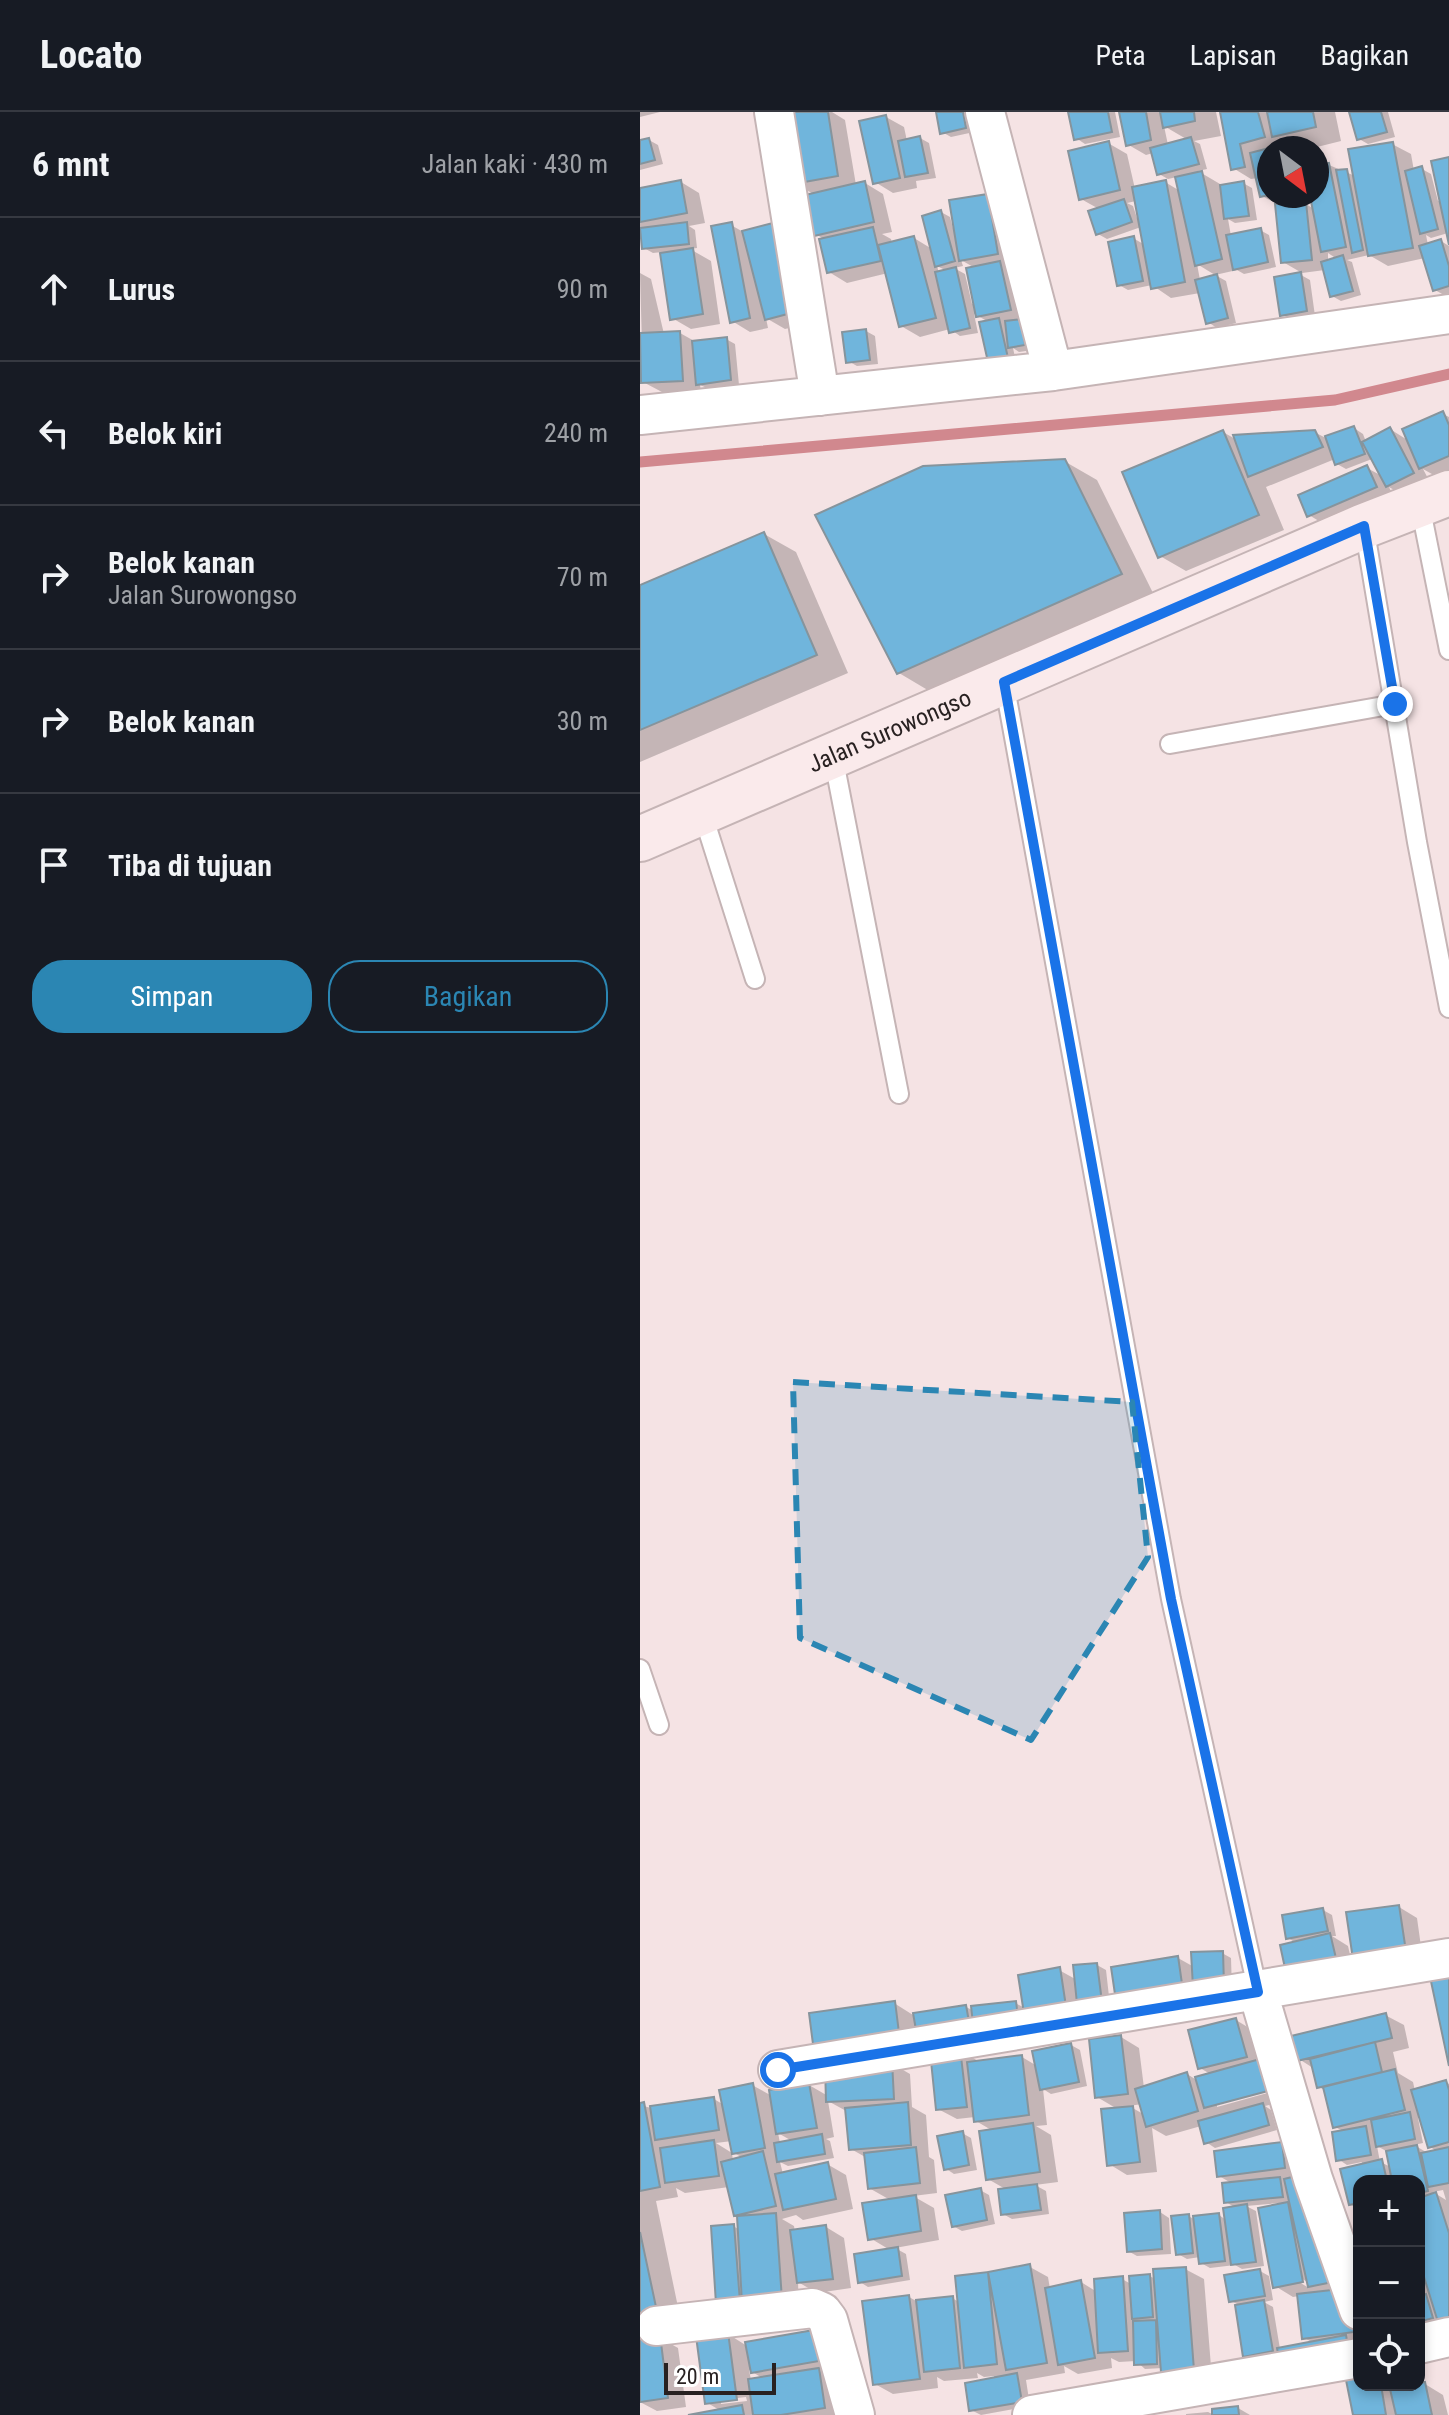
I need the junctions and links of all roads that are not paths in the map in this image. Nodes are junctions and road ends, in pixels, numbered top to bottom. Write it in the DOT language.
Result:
graph roads {
  1 [pos="774,112"];
  2 [pos="985,112"];
  3 [pos="1449,314"];
  4 [pos="1053,371"];
  5 [pos="820,396"];
  6 [pos="640,415"];
  7 [pos="1434,499"];
  8 [pos="1364,526"];
  9 [pos="1449,650"];
  10 [pos="1004,682"];
  11 [pos="1395,704"];
  12 [pos="1170,744"];
  13 [pos="833,756"];
  14 [pos="702,812"];
  15 [pos="640,839"];
  16 [pos="755,979"];
  17 [pos="1449,1008"];
  18 [pos="899,1094"];
  19 [pos="640,1669"];
  20 [pos="659,1725"];
  21 [pos="1449,1958"];
  22 [pos="1258,1992"];
  23 [pos="778,2070"];
  24 [pos="1353,2293"];
  25 [pos="656,2326"];
  26 [pos="1449,2337"];
  27 [pos="1425,2343"];
  28 [pos="1353,2359"];
  29 [pos="855,2415"];
  30 [pos="1032,2415"];
  1 -- 5 [label="street"];
  2 -- 4 [label="street"];
  3 -- 4 [label="street"];
  4 -- 5 [label="street"];
  5 -- 6 [label="street"];
  7 -- 8 [label="street, Jalan Surowongso"];
  7 -- 9 [label="lane"];
  8 -- 10 [label="street, Jalan Surowongso"];
  8 -- 11 [label="lane"];
  10 -- 13 [label="street, Jalan Surowongso"];
  10 -- 22 [label="lane"];
  11 -- 12 [label="lane"];
  11 -- 17 [label="lane"];
  13 -- 14 [label="street, Jalan Surowongso"];
  13 -- 18 [label="lane"];
  14 -- 15 [label="street, Jalan Surowongso"];
  14 -- 16 [label="lane"];
  19 -- 20 [label="lane"];
  21 -- 22 [label="street"];
  22 -- 23 [label="street"];
  22 -- 24 [label="street"];
  25 -- 29 [label="street"];
  26 -- 27 [label="street"];
  28 -- 30 [label="street"];
}
